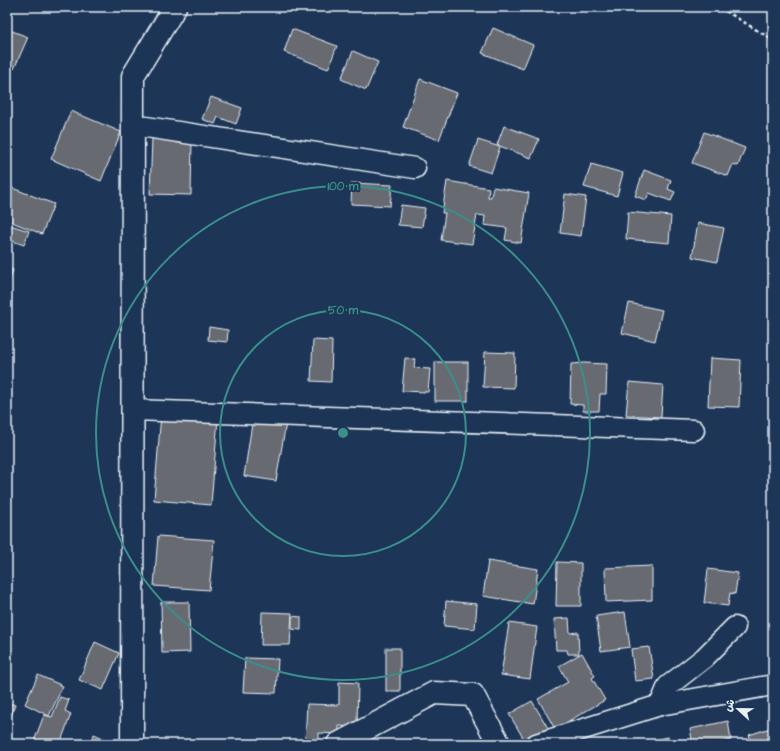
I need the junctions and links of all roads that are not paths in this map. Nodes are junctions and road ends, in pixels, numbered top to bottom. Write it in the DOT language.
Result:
graph roads {
  1 [pos="175,7"];
  2 [pos="133,125"];
  3 [pos="415,168"];
  4 [pos="133,410"];
  5 [pos="694,430"];
  6 [pos="735,627"];
  7 [pos="773,685"];
  8 [pos="660,705"];
  9 [pos="132,744"];
  10 [pos="338,744"];
  11 [pos="499,744"];
  12 [pos="536,744"];
  1 -- 2 [label="main road"];
  2 -- 3 [label="street"];
  2 -- 4 [label="main road"];
  4 -- 5 [label="street"];
  4 -- 9 [label="main road"];
  6 -- 8 [label="street"];
  7 -- 8 [label="street"];
  8 -- 12 [label="street"];
  10 -- 11 [label="main road"];
}
